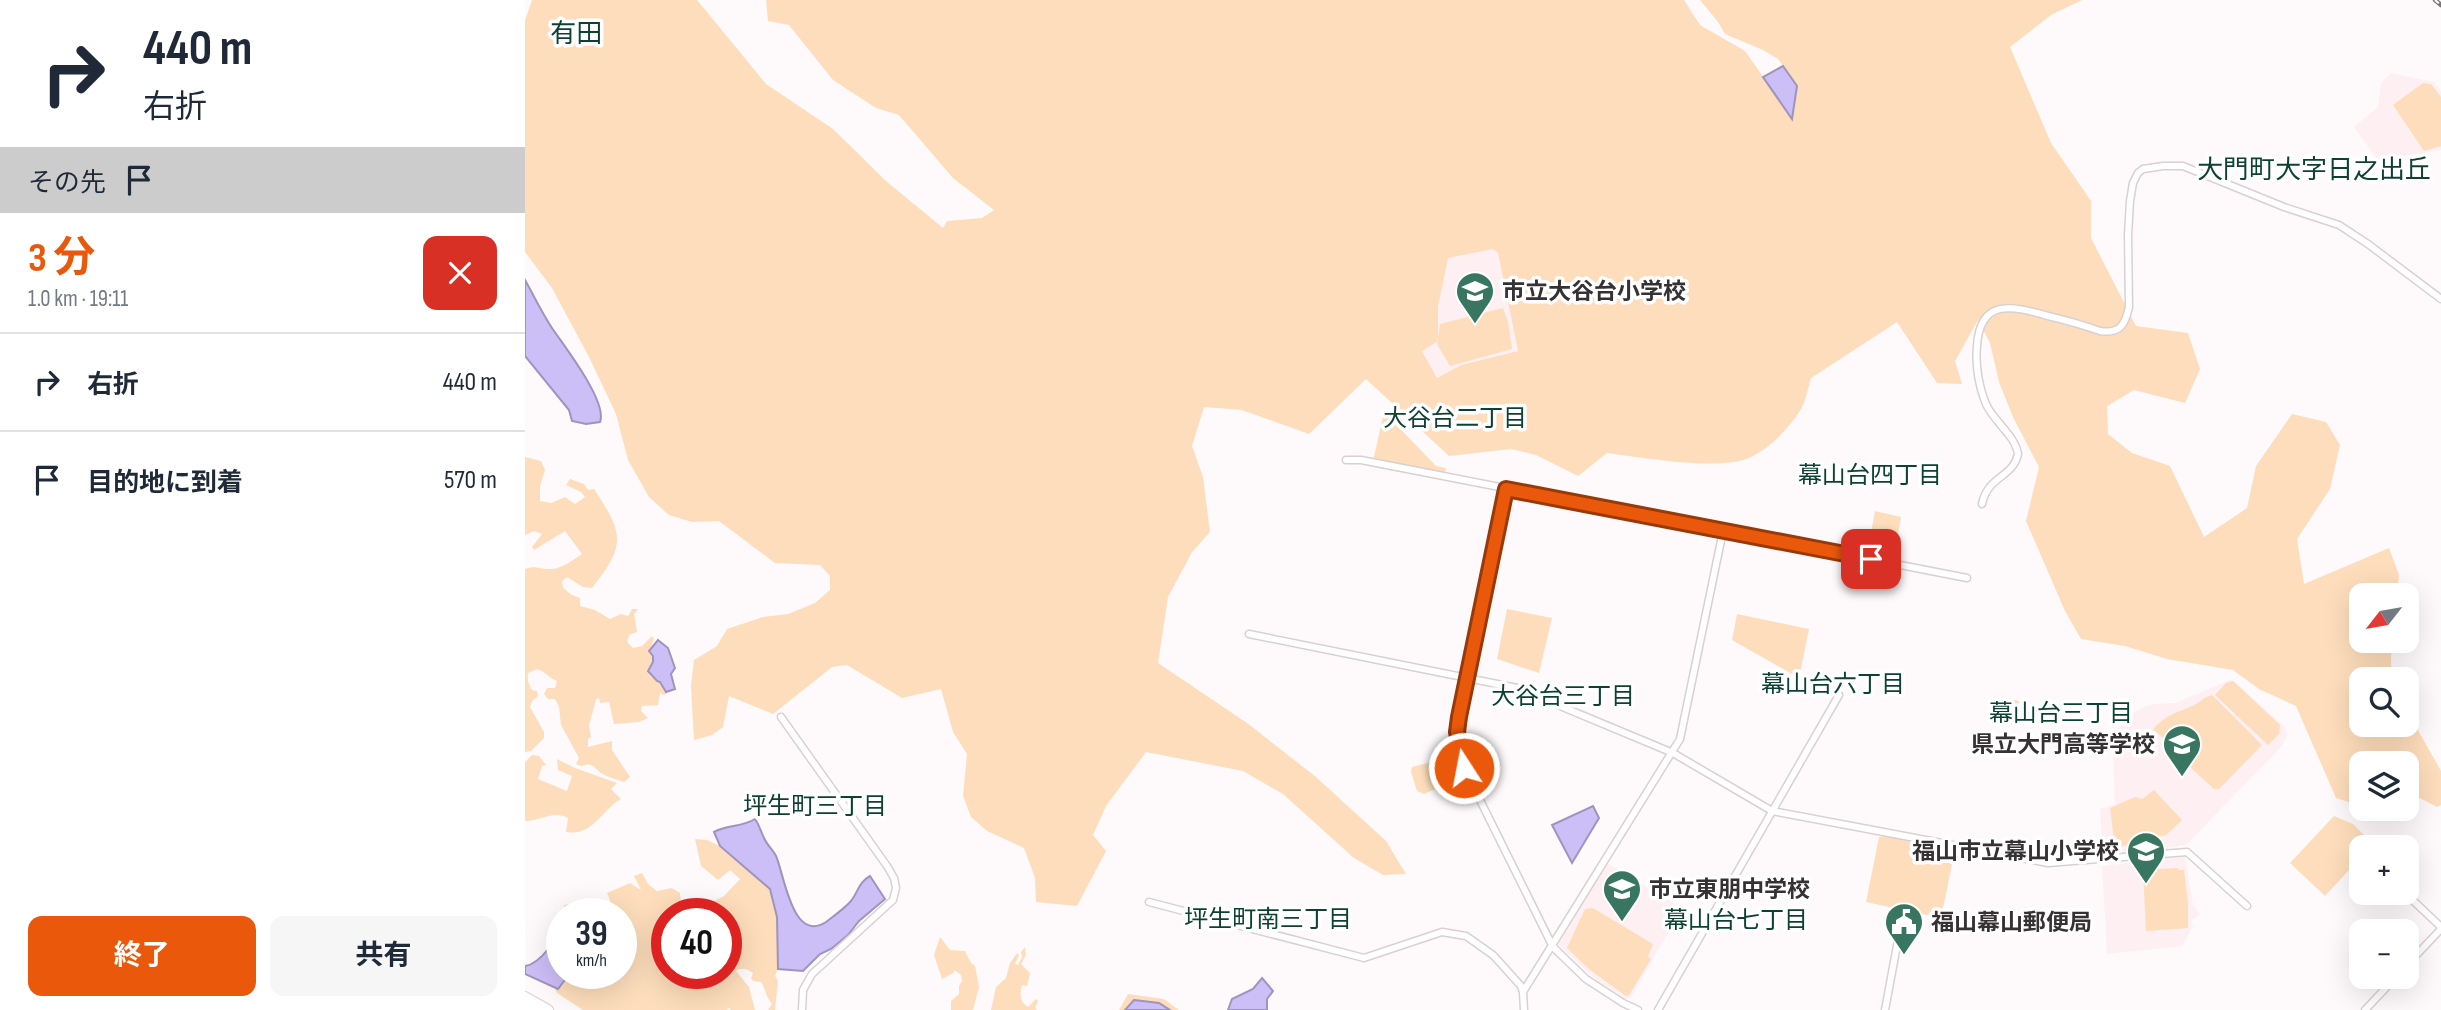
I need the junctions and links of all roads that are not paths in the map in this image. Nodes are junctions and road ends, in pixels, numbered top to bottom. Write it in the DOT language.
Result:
graph roads {
  1 [pos="2441,299"];
  2 [pos="1346,460"];
  3 [pos="1506,489"];
  4 [pos="1982,503"];
  5 [pos="1723,531"];
  6 [pos="1967,578"];
  7 [pos="1249,634"];
  8 [pos="1467,677"];
  9 [pos="1839,695"];
  10 [pos="781,718"];
  11 [pos="1673,753"];
  12 [pos="1772,811"];
  13 [pos="1149,902"];
  14 [pos="2417,905"];
  15 [pos="2247,906"];
  16 [pos="1903,913"];
  17 [pos="2441,928"];
  18 [pos="1553,947"];
  19 [pos="2419,953"];
  20 [pos="2385,989"];
  21 [pos="1523,992"];
  22 [pos="525,998"];
  23 [pos="525,1006"];
  24 [pos="533,1010"];
  25 [pos="548,1010"];
  26 [pos="802,1010"];
  27 [pos="1524,1010"];
  28 [pos="1638,1010"];
  29 [pos="1658,1010"];
  30 [pos="1885,1010"];
  31 [pos="2365,1010"];
  1 -- 4 [label="street"];
  2 -- 3 [label="street"];
  3 -- 5 [label="street"];
  3 -- 8 [label="street"];
  5 -- 6 [label="street"];
  5 -- 11 [label="street"];
  7 -- 8 [label="street"];
  8 -- 11 [label="street"];
  8 -- 18 [label="street"];
  9 -- 12 [label="street"];
  10 -- 26 [label="street"];
  11 -- 12 [label="street"];
  11 -- 18 [label="street"];
  12 -- 15 [label="street"];
  12 -- 29 [label="street"];
  13 -- 21 [label="street"];
  14 -- 17 [label="street"];
  16 -- 30 [label="street"];
  17 -- 19 [label="street"];
  18 -- 21 [label="street"];
  18 -- 28 [label="street"];
  20 -- 31 [label="street"];
  21 -- 27 [label="street"];
  22 -- 25 [label="highway"];
  23 -- 24 [label="highway"];
}
